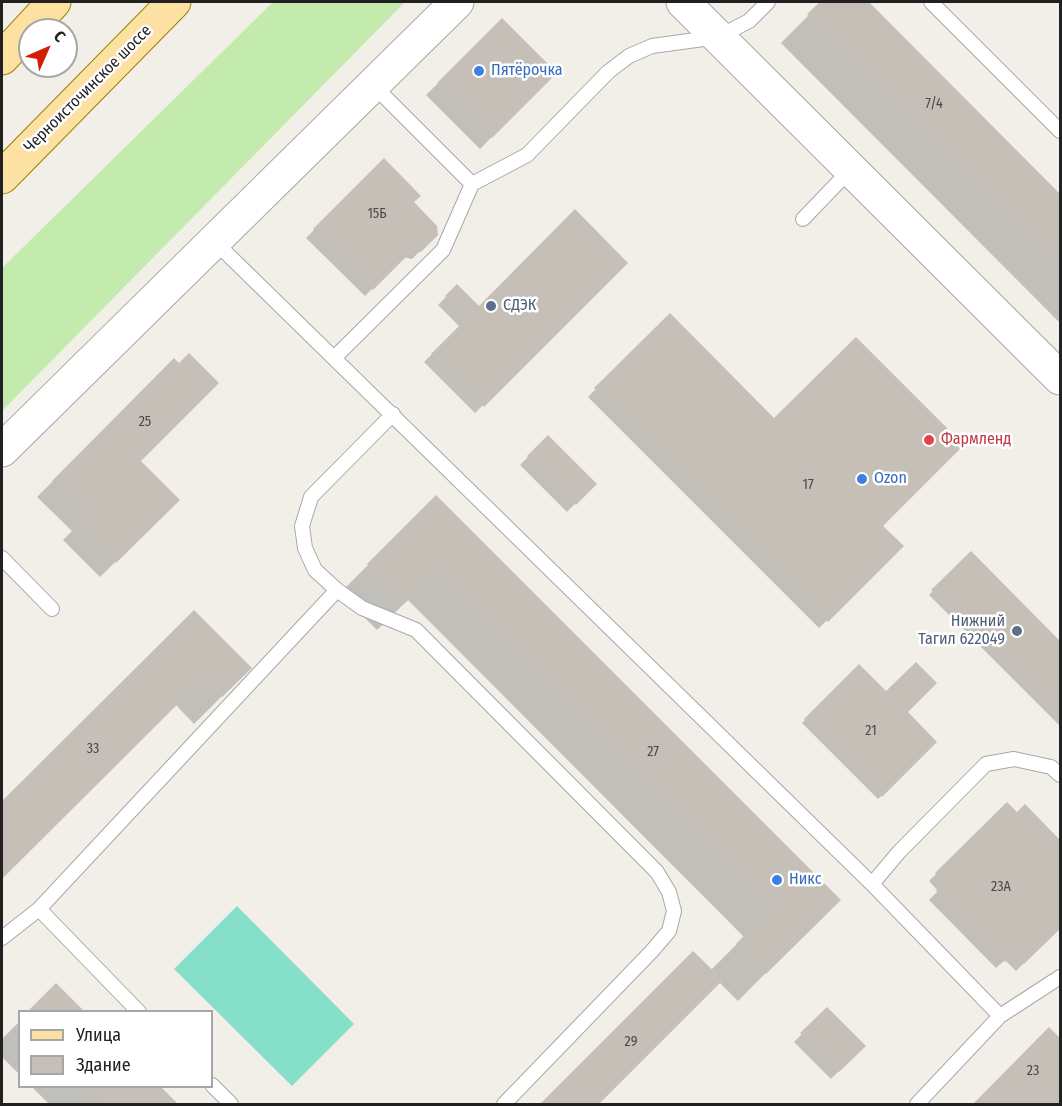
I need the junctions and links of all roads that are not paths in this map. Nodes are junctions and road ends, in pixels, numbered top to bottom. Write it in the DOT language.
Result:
graph roads {
  1 [pos="54,2"];
  2 [pos="457,2"];
  3 [pos="683,2"];
  4 [pos="768,2"];
  5 [pos="931,2"];
  6 [pos="158,7"];
  7 [pos="718,37"];
  8 [pos="2,58"];
  9 [pos="373,85"];
  10 [pos="1060,131"];
  11 [pos="851,169"];
  12 [pos="2,177"];
  13 [pos="472,184"];
  14 [pos="802,219"];
  15 [pos="213,239"];
  16 [pos="335,357"];
  17 [pos="1060,378"];
  18 [pos="393,414"];
  19 [pos="2,450"];
  20 [pos="2,558"];
  21 [pos="337,590"];
  22 [pos="52,609"];
  23 [pos="1060,775"];
  24 [pos="872,884"];
  25 [pos="39,909"];
  26 [pos="2,938"];
  27 [pos="1060,977"];
  28 [pos="138,1010"];
  29 [pos="1000,1016"];
  30 [pos="213,1086"];
  31 [pos="231,1104"];
  32 [pos="504,1104"];
  33 [pos="917,1104"];
  1 -- 8 [label="main road"];
  2 -- 9 [label="street"];
  3 -- 7 [label="street"];
  4 -- 7 [label="lane"];
  5 -- 10 [label="lane"];
  6 -- 12 [label="main road, Черноисточинское шоссе"];
  7 -- 11 [label="street"];
  7 -- 13 [label="lane"];
  9 -- 13 [label="lane"];
  9 -- 15 [label="street"];
  11 -- 14 [label="lane"];
  11 -- 17 [label="street"];
  13 -- 16 [label="lane"];
  15 -- 16 [label="lane"];
  15 -- 19 [label="street"];
  16 -- 18 [label="lane"];
  18 -- 21 [label="lane"];
  18 -- 24 [label="lane"];
  20 -- 22 [label="lane"];
  21 -- 25 [label="lane"];
  21 -- 32 [label="lane"];
  23 -- 24 [label="lane"];
  24 -- 29 [label="lane"];
  25 -- 26 [label="lane"];
  25 -- 28 [label="lane"];
  27 -- 29 [label="lane"];
  29 -- 33 [label="lane"];
  30 -- 31 [label="lane"];
}
